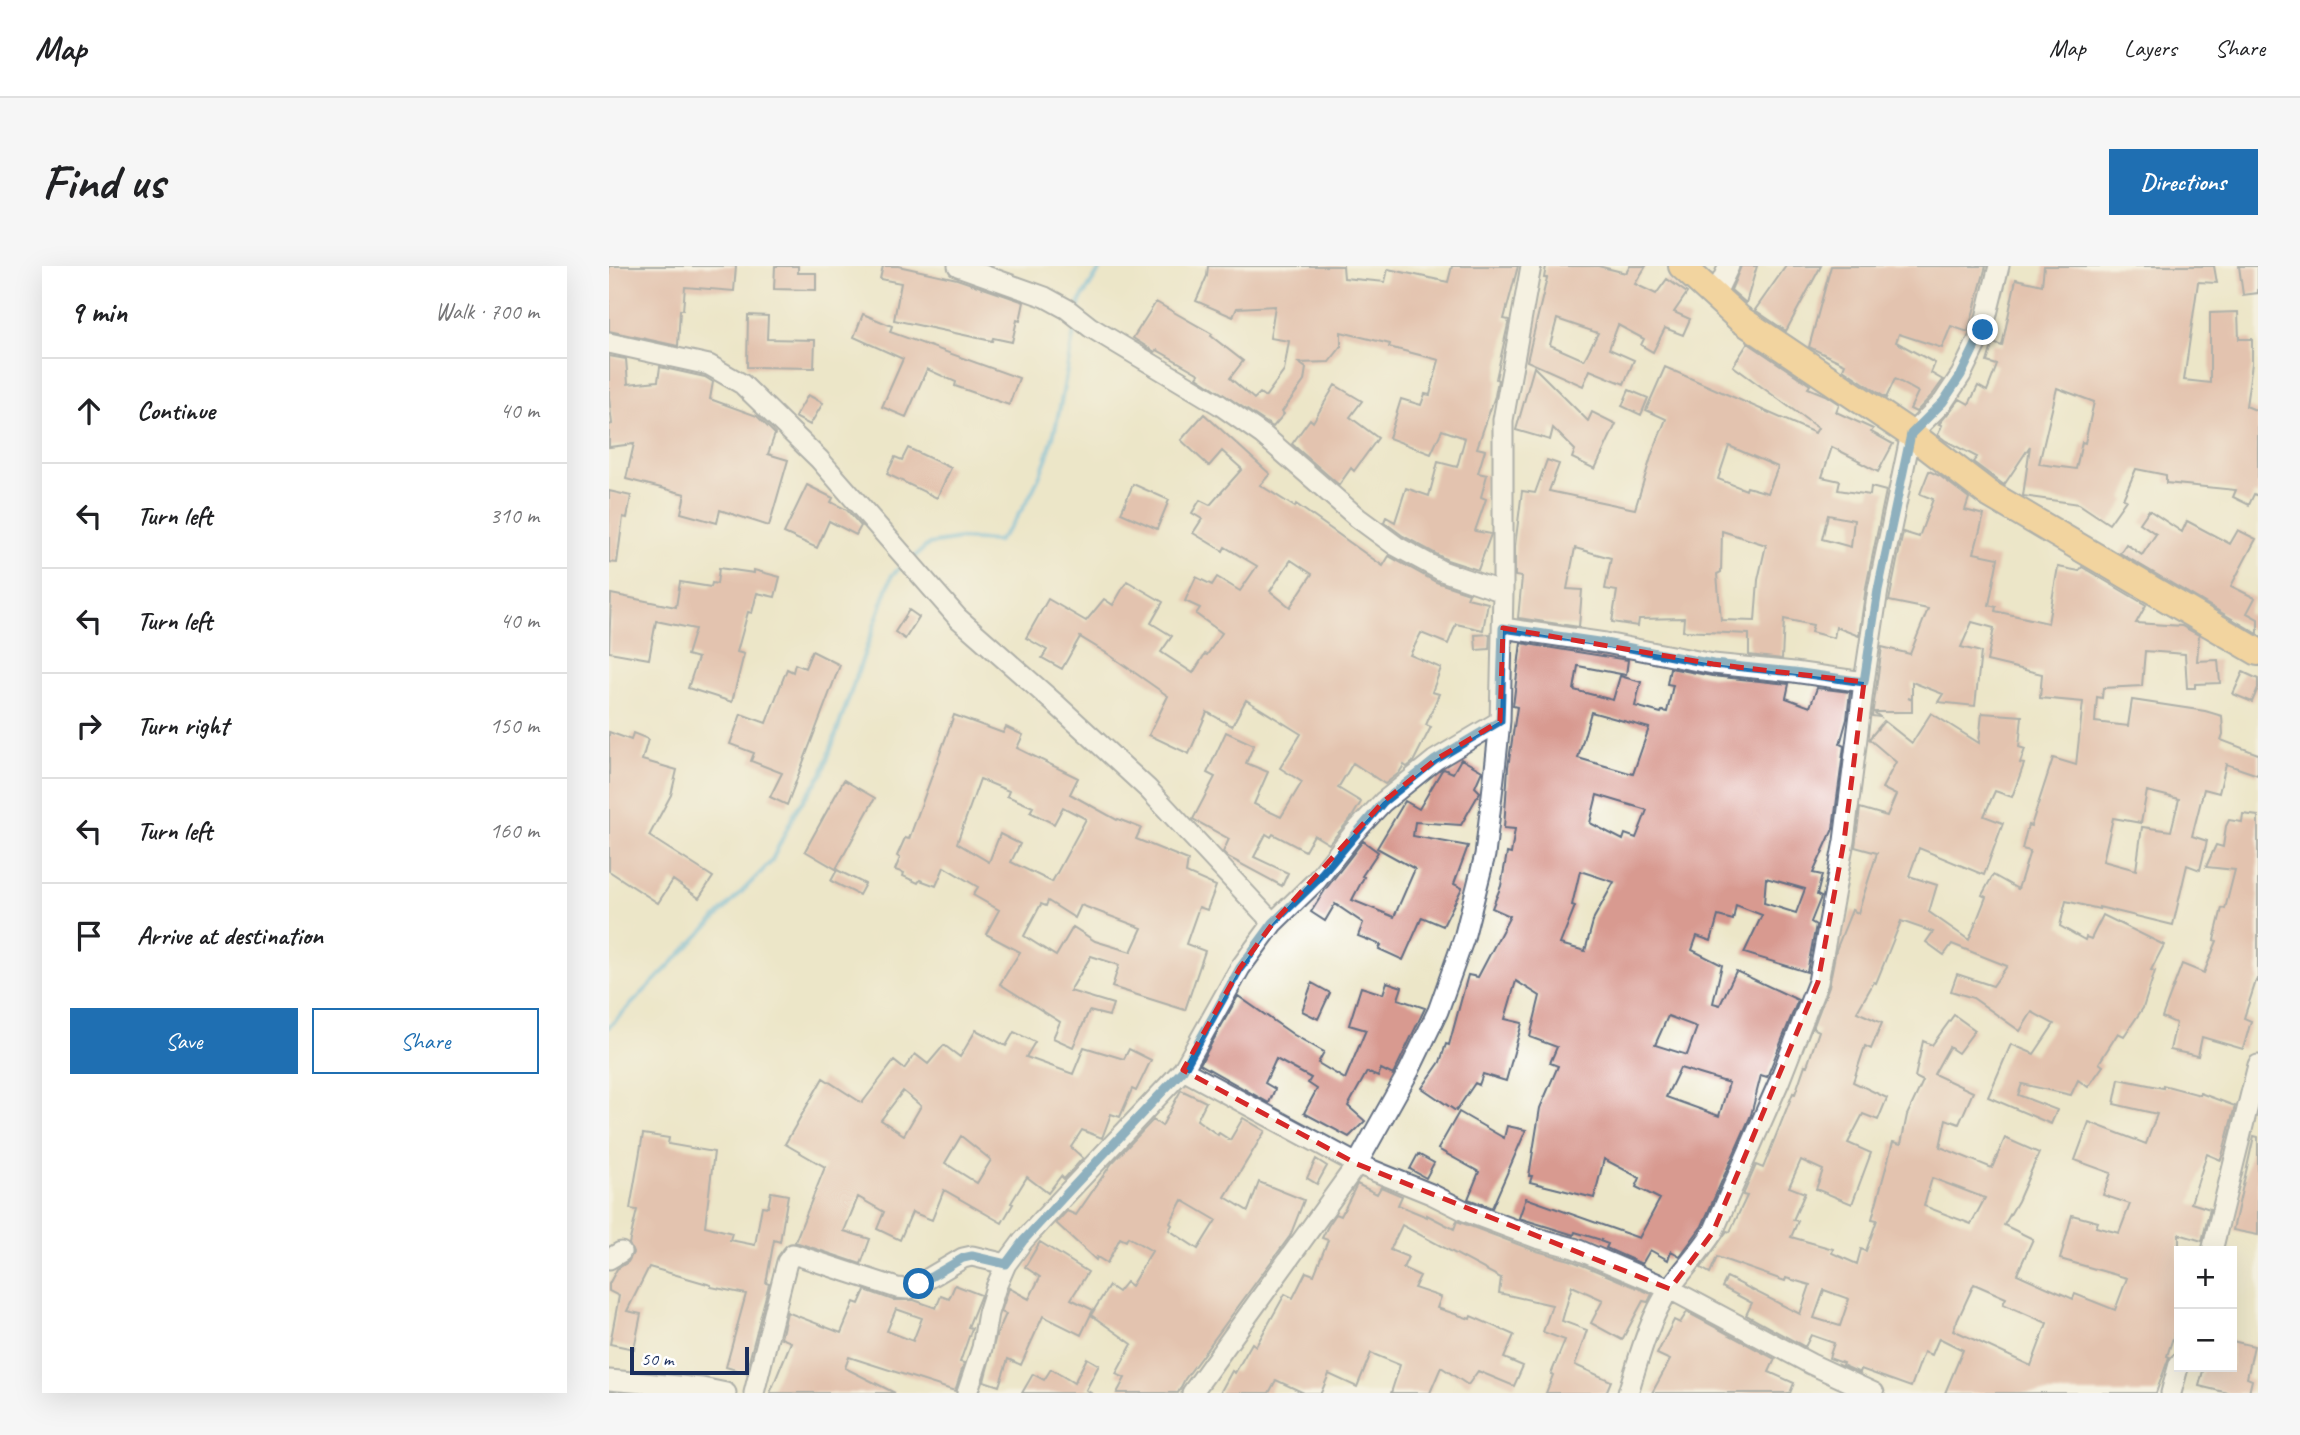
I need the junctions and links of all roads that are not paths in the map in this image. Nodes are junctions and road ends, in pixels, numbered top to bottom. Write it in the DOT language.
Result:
graph roads {
  1 [pos="958,266"];
  2 [pos="1531,266"];
  3 [pos="1682,266"];
  4 [pos="1729,266"];
  5 [pos="1999,266"];
  6 [pos="1714,297"];
  7 [pos="609,343"];
  8 [pos="1911,434"];
  9 [pos="1503,592"];
  10 [pos="1503,628"];
  11 [pos="2258,652"];
  12 [pos="1864,682"];
  13 [pos="1500,721"];
  14 [pos="1273,923"];
  15 [pos="2258,1065"];
  16 [pos="1183,1070"];
  17 [pos="1357,1164"];
  18 [pos="2212,1246"];
  19 [pos="1006,1264"];
  20 [pos="1670,1289"];
  21 [pos="2177,1372"];
  22 [pos="609,1381"];
  23 [pos="726,1393"];
  24 [pos="754,1393"];
  25 [pos="967,1393"];
  26 [pos="1192,1393"];
  27 [pos="1628,1393"];
  28 [pos="1874,1393"];
  29 [pos="2171,1393"];
  1 -- 9 [label="street"];
  2 -- 9 [label="street"];
  3 -- 6 [label="main road"];
  4 -- 6 [label="street"];
  5 -- 8 [label="street"];
  6 -- 8 [label="main road"];
  7 -- 14 [label="street"];
  8 -- 11 [label="main road"];
  8 -- 12 [label="street"];
  9 -- 10 [label="street"];
  10 -- 12 [label="street"];
  10 -- 13 [label="street"];
  12 -- 20 [label="street"];
  13 -- 14 [label="street"];
  13 -- 17 [label="street"];
  14 -- 16 [label="street"];
  15 -- 18 [label="street"];
  16 -- 17 [label="street"];
  16 -- 19 [label="street"];
  17 -- 20 [label="street"];
  17 -- 26 [label="street"];
  19 -- 24 [label="street"];
  19 -- 25 [label="street"];
  20 -- 27 [label="street"];
  20 -- 28 [label="street"];
  21 -- 29 [label="street"];
  22 -- 23 [label="street"];
}
